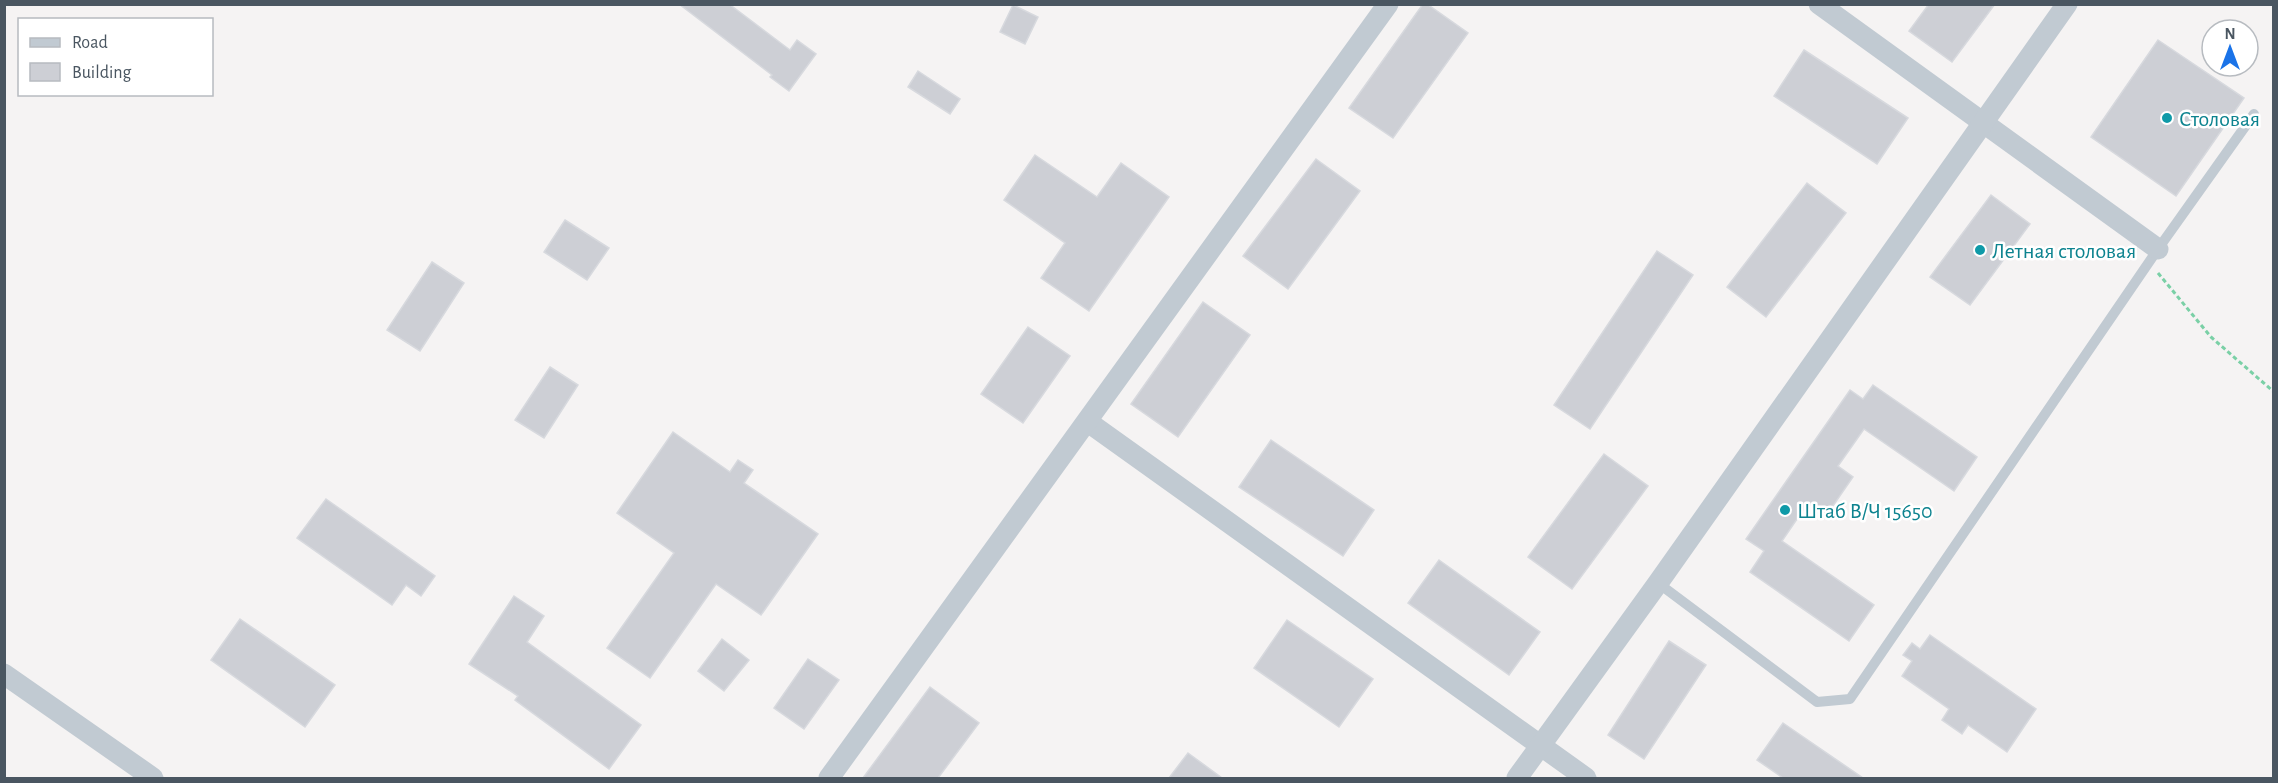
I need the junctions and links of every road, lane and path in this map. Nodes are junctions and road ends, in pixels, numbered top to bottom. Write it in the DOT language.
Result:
graph roads {
  1 [pos="1388,4"];
  2 [pos="1819,4"];
  3 [pos="2067,4"];
  4 [pos="2254,114"];
  5 [pos="1983,122"];
  6 [pos="2154,256"];
  7 [pos="2274,392"];
  8 [pos="1088,422"];
  9 [pos="1658,583"];
  10 [pos="4,674"];
  11 [pos="1541,745"];
  12 [pos="153,778"];
  13 [pos="829,778"];
  14 [pos="1517,778"];
  15 [pos="1586,778"];
  1 -- 8 [label="street"];
  2 -- 5 [label="street"];
  3 -- 5 [label="street"];
  4 -- 6 [label="lane"];
  5 -- 6 [label="street"];
  5 -- 9 [label="street"];
  6 -- 7 [label="path"];
  6 -- 9 [label="lane"];
  8 -- 11 [label="street"];
  8 -- 13 [label="street"];
  9 -- 11 [label="street"];
  10 -- 12 [label="street"];
  11 -- 14 [label="street"];
  11 -- 15 [label="street"];
}
